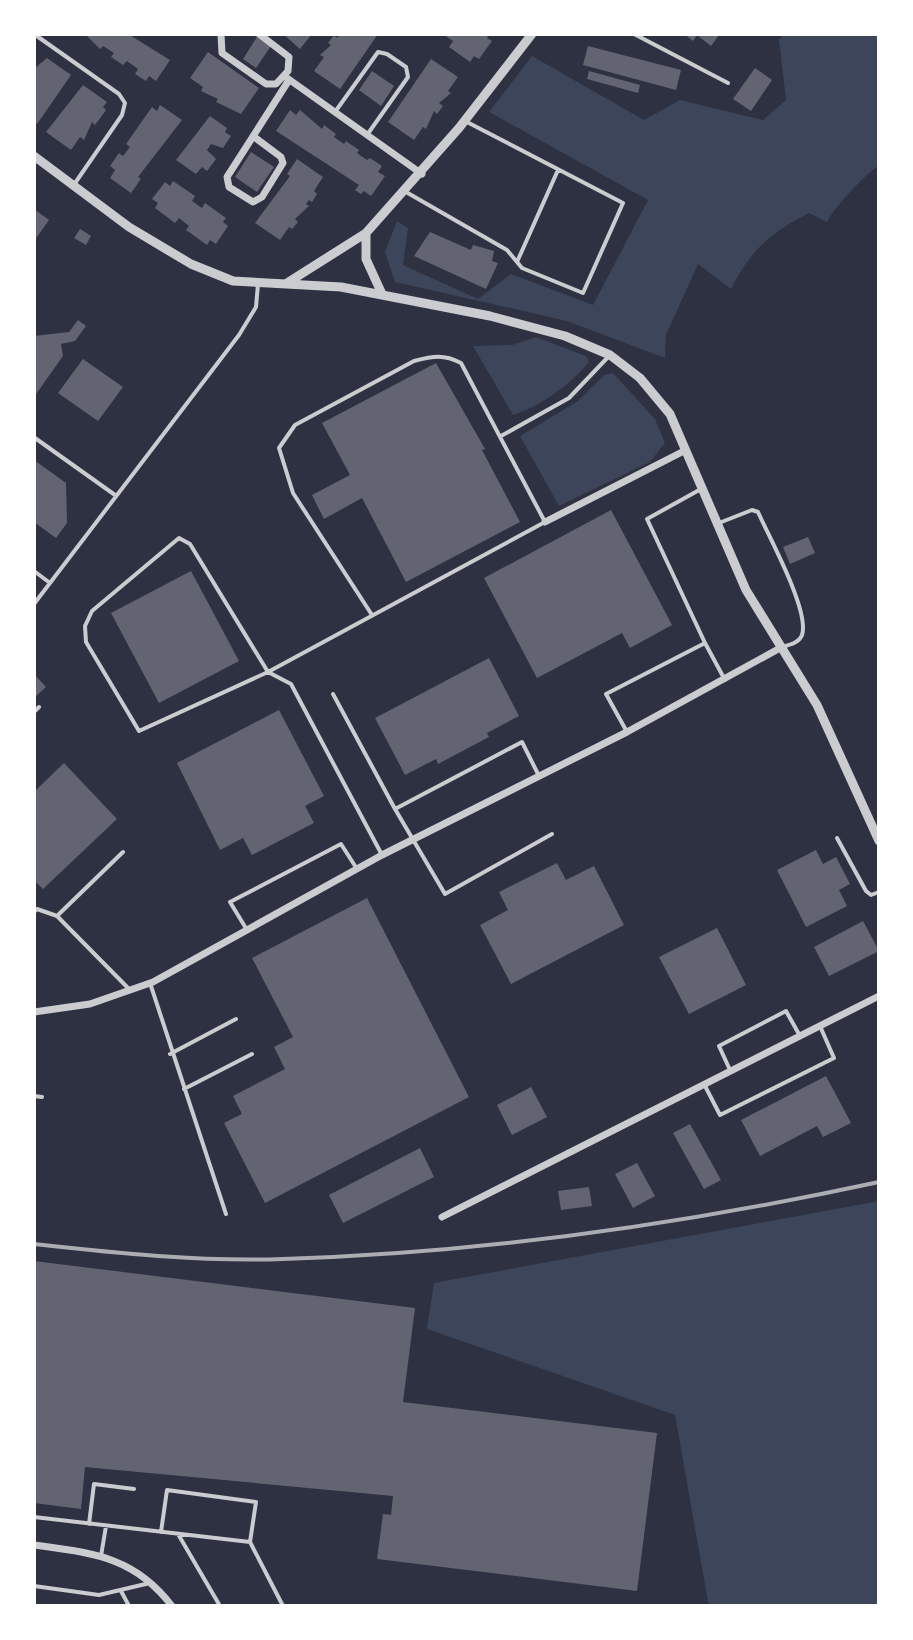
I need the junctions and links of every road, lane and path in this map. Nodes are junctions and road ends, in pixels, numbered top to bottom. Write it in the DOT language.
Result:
graph roads {
  1 [pos="34,34"];
  2 [pos="221,34"];
  3 [pos="259,34"];
  4 [pos="532,34"];
  5 [pos="634,34"];
  6 [pos="287,78"];
  7 [pos="728,83"];
  8 [pos="335,112"];
  9 [pos="465,121"];
  10 [pos="367,135"];
  11 [pos="253,136"];
  12 [pos="34,156"];
  13 [pos="558,170"];
  14 [pos="422,174"];
  15 [pos="73,187"];
  16 [pos="406,192"];
  17 [pos="366,233"];
  18 [pos="517,262"];
  19 [pos="287,283"];
  20 [pos="258,284"];
  21 [pos="382,294"];
  22 [pos="610,355"];
  23 [pos="501,436"];
  24 [pos="35,438"];
  25 [pos="684,451"];
  26 [pos="701,489"];
  27 [pos="115,495"];
  28 [pos="545,522"];
  29 [pos="717,524"];
  30 [pos="34,571"];
  31 [pos="50,583"];
  32 [pos="34,604"];
  33 [pos="372,615"];
  34 [pos="705,643"];
  35 [pos="782,647"];
  36 [pos="268,672"];
  37 [pos="725,680"];
  38 [pos="333,694"];
  39 [pos="39,707"];
  40 [pos="34,712"];
  41 [pos="627,732"];
  42 [pos="539,776"];
  43 [pos="395,809"];
  44 [pos="552,834"];
  45 [pos="837,838"];
  46 [pos="412,840"];
  47 [pos="879,841"];
  48 [pos="123,852"];
  49 [pos="382,855"];
  50 [pos="357,869"];
  51 [pos="879,892"];
  52 [pos="34,912"];
  53 [pos="57,916"];
  54 [pos="247,930"];
  55 [pos="150,983"];
  56 [pos="130,991"];
  57 [pos="879,996"];
  58 [pos="34,1012"];
  59 [pos="236,1019"];
  60 [pos="820,1026"];
  61 [pos="800,1036"];
  62 [pos="170,1054"];
  63 [pos="252,1054"];
  64 [pos="730,1070"];
  65 [pos="703,1083"];
  66 [pos="184,1089"];
  67 [pos="34,1096"];
  68 [pos="42,1097"];
  69 [pos="226,1214"];
  70 [pos="442,1217"];
  71 [pos="134,1489"];
  72 [pos="34,1517"];
  73 [pos="89,1524"];
  74 [pos="106,1526"];
  75 [pos="161,1532"];
  76 [pos="178,1534"];
  77 [pos="250,1542"];
  78 [pos="34,1545"];
  79 [pos="101,1556"];
  80 [pos="151,1583"];
  81 [pos="34,1586"];
  82 [pos="121,1591"];
  83 [pos="129,1606"];
  84 [pos="172,1606"];
  85 [pos="220,1606"];
  86 [pos="283,1606"];
  1 -- 15 [label="lane"];
  2 -- 6 [label="street"];
  3 -- 6 [label="street"];
  4 -- 9 [label="street"];
  5 -- 7 [label="lane"];
  6 -- 8 [label="street"];
  6 -- 11 [label="street"];
  8 -- 10 [label="street"];
  8 -- 10 [label="lane"];
  9 -- 13 [label="lane"];
  9 -- 14 [label="street"];
  10 -- 14 [label="street"];
  11 -- 11 [label="street"];
  12 -- 15 [label="street"];
  13 -- 18 [label="lane"];
  13 -- 18 [label="lane"];
  14 -- 16 [label="street"];
  15 -- 20 [label="street"];
  16 -- 17 [label="street"];
  16 -- 18 [label="lane"];
  17 -- 19 [label="street"];
  17 -- 21 [label="street"];
  19 -- 20 [label="street"];
  19 -- 21 [label="street"];
  20 -- 27 [label="lane"];
  21 -- 22 [label="street"];
  22 -- 23 [label="lane"];
  22 -- 25 [label="street"];
  23 -- 28 [label="lane"];
  23 -- 33 [label="lane"];
  24 -- 27 [label="lane"];
  25 -- 26 [label="street"];
  25 -- 28 [label="street"];
  26 -- 29 [label="street"];
  26 -- 34 [label="lane"];
  27 -- 31 [label="lane"];
  28 -- 33 [label="lane"];
  29 -- 35 [label="street"];
  29 -- 35 [label="lane"];
  30 -- 31 [label="lane"];
  31 -- 32 [label="lane"];
  33 -- 36 [label="lane"];
  34 -- 37 [label="lane"];
  34 -- 41 [label="lane"];
  35 -- 37 [label="street"];
  35 -- 47 [label="street"];
  36 -- 36 [label="lane"];
  36 -- 49 [label="lane"];
  37 -- 41 [label="street"];
  38 -- 43 [label="lane"];
  39 -- 40 [label="lane"];
  41 -- 42 [label="street"];
  42 -- 43 [label="lane"];
  42 -- 46 [label="street"];
  43 -- 46 [label="lane"];
  44 -- 46 [label="lane"];
  45 -- 51 [label="lane"];
  46 -- 49 [label="street"];
  48 -- 53 [label="lane"];
  49 -- 50 [label="street"];
  50 -- 54 [label="street"];
  50 -- 54 [label="lane"];
  52 -- 53 [label="lane"];
  53 -- 56 [label="lane"];
  54 -- 55 [label="street"];
  55 -- 56 [label="street"];
  55 -- 62 [label="lane"];
  56 -- 58 [label="street"];
  57 -- 60 [label="street"];
  59 -- 62 [label="lane"];
  60 -- 61 [label="street"];
  60 -- 65 [label="lane"];
  61 -- 64 [label="street"];
  61 -- 64 [label="lane"];
  62 -- 66 [label="lane"];
  63 -- 66 [label="lane"];
  64 -- 65 [label="street"];
  65 -- 70 [label="street"];
  66 -- 69 [label="lane"];
  67 -- 68 [label="lane"];
  71 -- 73 [label="lane"];
  72 -- 73 [label="lane"];
  73 -- 74 [label="lane"];
  74 -- 75 [label="lane"];
  74 -- 79 [label="lane"];
  75 -- 76 [label="lane"];
  75 -- 77 [label="lane"];
  76 -- 77 [label="lane"];
  76 -- 85 [label="lane"];
  77 -- 86 [label="lane"];
  78 -- 79 [label="street"];
  79 -- 80 [label="street"];
  80 -- 82 [label="lane"];
  80 -- 84 [label="street"];
  81 -- 82 [label="lane"];
  82 -- 83 [label="lane"];
}
